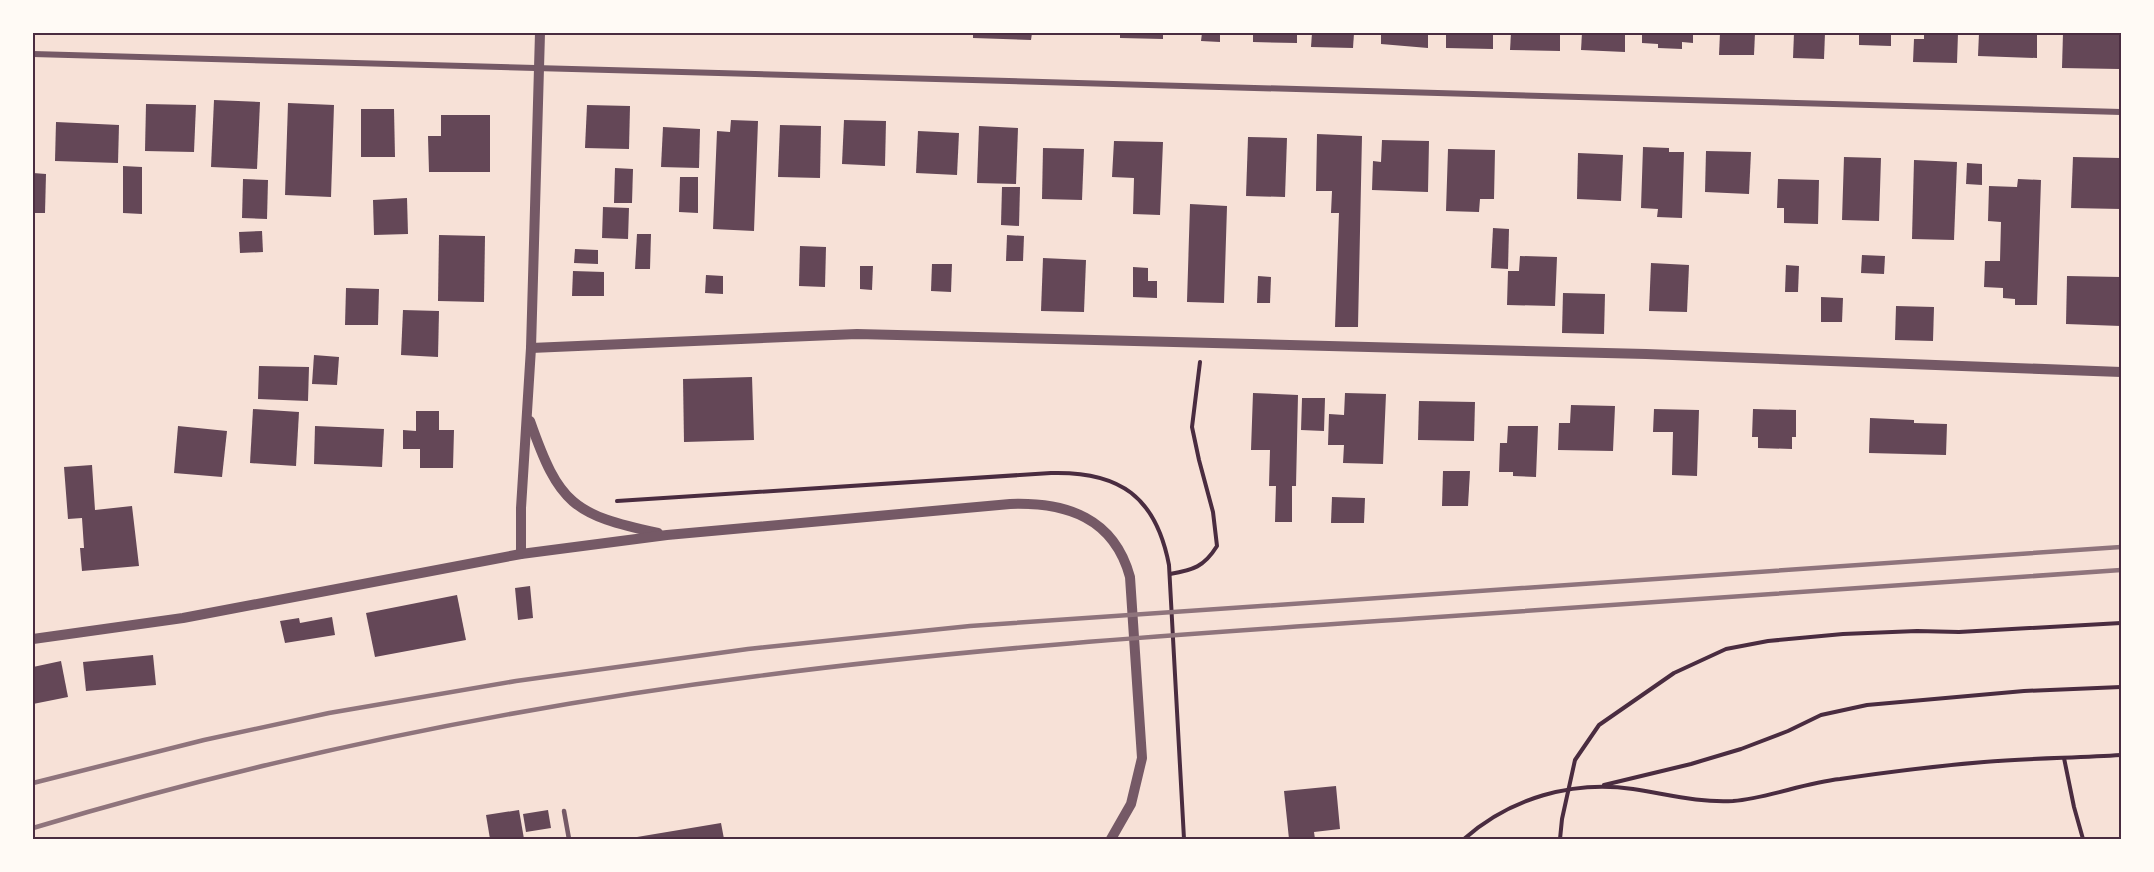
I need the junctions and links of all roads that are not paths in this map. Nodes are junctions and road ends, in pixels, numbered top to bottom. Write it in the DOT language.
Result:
graph roads {
  1 [pos="540,33"];
  2 [pos="33,54"];
  3 [pos="539,68"];
  4 [pos="2121,112"];
  5 [pos="531,348"];
  6 [pos="2121,372"];
  7 [pos="528,415"];
  8 [pos="667,535"];
  9 [pos="521,554"];
  10 [pos="33,639"];
  11 [pos="564,811"];
  12 [pos="569,839"];
  13 [pos="1112,839"];
  1 -- 3 [label="street"];
  2 -- 3 [label="street"];
  3 -- 4 [label="street"];
  3 -- 5 [label="street"];
  5 -- 6 [label="street"];
  5 -- 7 [label="street"];
  7 -- 8 [label="street"];
  7 -- 9 [label="street"];
  8 -- 9 [label="street"];
  8 -- 13 [label="street"];
  9 -- 10 [label="street"];
  11 -- 12 [label="lane"];
}
